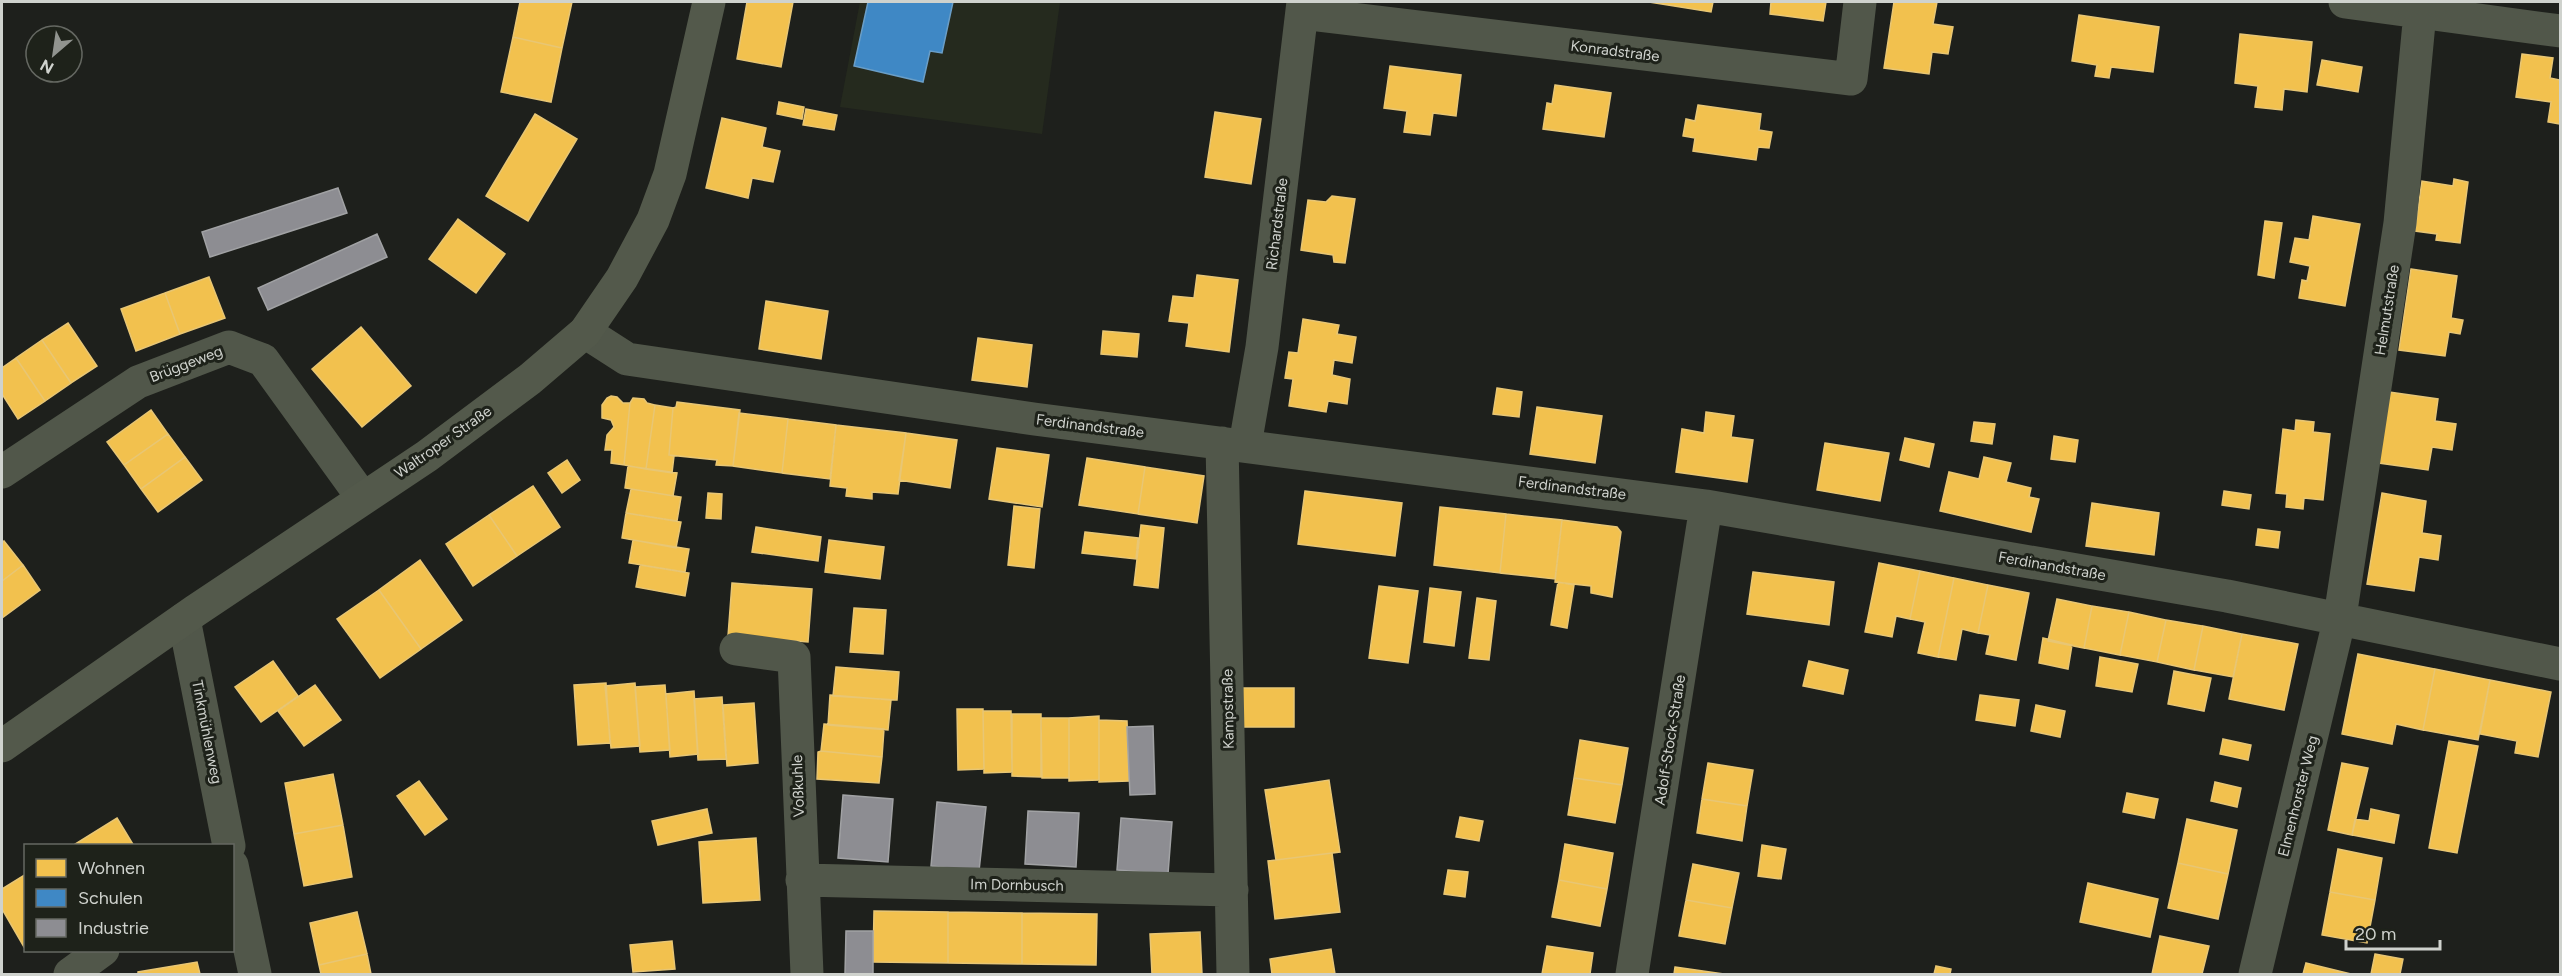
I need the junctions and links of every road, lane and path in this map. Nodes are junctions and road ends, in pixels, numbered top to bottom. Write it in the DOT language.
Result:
graph roads {
  1 [pos="709,2"];
  2 [pos="1860,2"];
  3 [pos="2344,2"];
  4 [pos="1302,7"];
  5 [pos="2421,7"];
  6 [pos="2560,31"];
  7 [pos="585,332"];
  8 [pos="1234,444"];
  9 [pos="2,472"];
  10 [pos="362,497"];
  11 [pos="1706,506"];
  12 [pos="2340,617"];
  13 [pos="184,619"];
  14 [pos="736,649"];
  15 [pos="2560,664"];
  16 [pos="2,746"];
  17 [pos="229,844"];
  18 [pos="234,875"];
  19 [pos="802,880"];
  20 [pos="1232,891"];
  21 [pos="102,952"];
  22 [pos="70,975"];
  23 [pos="255,975"];
  24 [pos="807,975"];
  25 [pos="1233,975"];
  26 [pos="1632,975"];
  27 [pos="2255,975"];
  1 -- 7 [label="main road, Waltroper Straße"];
  2 -- 4 [label="street, Konradstraße"];
  3 -- 5 [label="street"];
  4 -- 8 [label="street, Richardstraße"];
  5 -- 6 [label="street"];
  5 -- 12 [label="street, Helmutstraße"];
  7 -- 8 [label="street, Ferdinandstraße"];
  7 -- 10 [label="main road, Waltroper Straße"];
  8 -- 11 [label="street, Ferdinandstraße"];
  8 -- 20 [label="street, Kampstraße"];
  9 -- 10 [label="street, Brüggeweg"];
  10 -- 13 [label="main road, Waltroper Straße"];
  11 -- 12 [label="street, Ferdinandstraße"];
  11 -- 26 [label="street, Adolf-Stock-Straße"];
  12 -- 15 [label="street, Ferdinandstraße"];
  12 -- 27 [label="street, Elmenhorster Weg"];
  13 -- 16 [label="main road, Waltroper Straße"];
  13 -- 17 [label="street, Tinkmühlenweg"];
  14 -- 19 [label="street, Voßkuhle"];
  18 -- 23 [label="street"];
  19 -- 20 [label="street, Im Dornbusch"];
  19 -- 24 [label="street, Voßkuhle"];
  20 -- 25 [label="street, Kampstraße"];
  21 -- 22 [label="street"];
}
